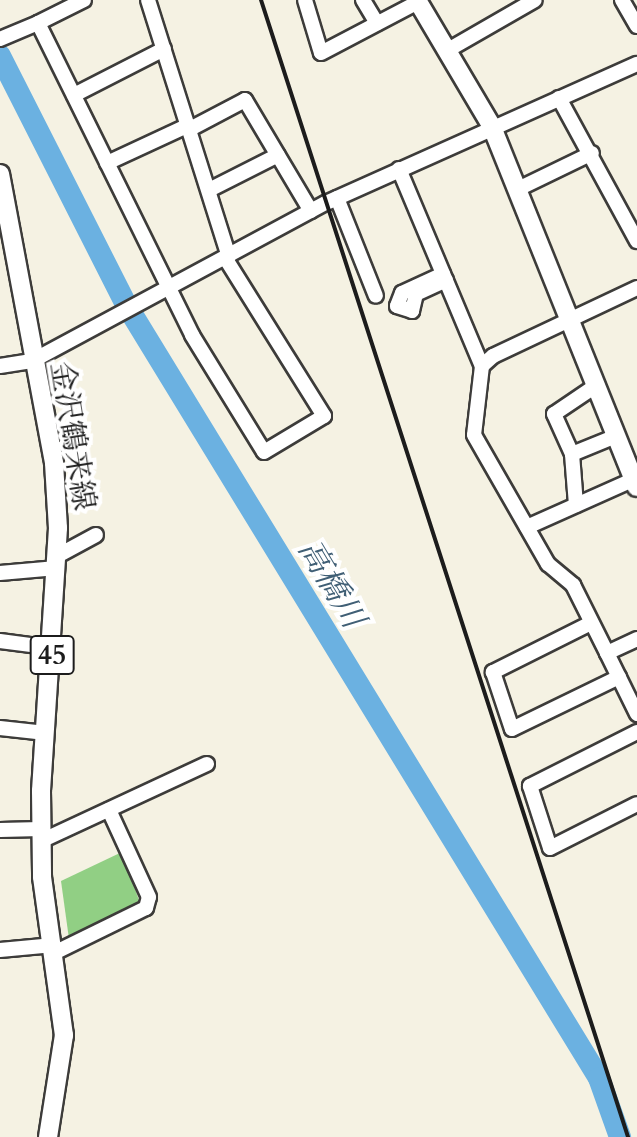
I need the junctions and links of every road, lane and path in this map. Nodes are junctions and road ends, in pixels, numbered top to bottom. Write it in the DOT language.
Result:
graph roads {
  1 [pos="84,0"];
  2 [pos="148,0"];
  3 [pos="305,0"];
  4 [pos="363,0"];
  5 [pos="535,0"];
  6 [pos="622,0"];
  7 [pos="417,1"];
  8 [pos="58,6"];
  9 [pos="38,23"];
  10 [pos="377,23"];
  11 [pos="637,26"];
  12 [pos="0,39"];
  13 [pos="164,49"];
  14 [pos="448,50"];
  15 [pos="637,64"];
  16 [pos="74,95"];
  17 [pos="559,98"];
  18 [pos="189,127"];
  19 [pos="492,127"];
  20 [pos="592,153"];
  21 [pos="278,155"];
  22 [pos="107,163"];
  23 [pos="399,169"];
  24 [pos="0,174"];
  25 [pos="518,189"];
  26 [pos="209,190"];
  27 [pos="337,198"];
  28 [pos="311,211"];
  29 [pos="637,241"];
  30 [pos="228,258"];
  31 [pos="637,288"];
  32 [pos="170,291"];
  33 [pos="376,296"];
  34 [pos="573,322"];
  35 [pos="32,361"];
  36 [pos="0,366"];
  37 [pos="482,366"];
  38 [pos="597,385"];
  39 [pos="616,436"];
  40 [pos="572,454"];
  41 [pos="636,482"];
  42 [pos="576,505"];
  43 [pos="527,527"];
  44 [pos="96,535"];
  45 [pos="58,562"];
  46 [pos="0,573"];
  47 [pos="591,623"];
  48 [pos="637,639"];
  49 [pos="0,641"];
  50 [pos="53,648"];
  51 [pos="607,653"];
  52 [pos="619,677"];
  53 [pos="637,714"];
  54 [pos="0,728"];
  55 [pos="637,732"];
  56 [pos="46,733"];
  57 [pos="207,764"];
  58 [pos="637,804"];
  59 [pos="109,810"];
  60 [pos="0,830"];
  61 [pos="41,835"];
  62 [pos="55,948"];
  63 [pos="0,950"];
  64 [pos="48,1137"];
  1 -- 8 [label="street"];
  2 -- 13 [label="street"];
  3 -- 10 [label="street"];
  4 -- 10 [label="street"];
  5 -- 14 [label="street"];
  6 -- 11 [label="street"];
  7 -- 10 [label="street"];
  7 -- 14 [label="main road"];
  8 -- 9 [label="street"];
  9 -- 12 [label="street"];
  9 -- 16 [label="street"];
  13 -- 16 [label="street"];
  13 -- 18 [label="street"];
  14 -- 19 [label="main road"];
  15 -- 17 [label="street"];
  16 -- 22 [label="street"];
  17 -- 19 [label="street"];
  17 -- 20 [label="street"];
  18 -- 21 [label="street"];
  18 -- 22 [label="street"];
  18 -- 26 [label="street"];
  19 -- 23 [label="street"];
  19 -- 25 [label="main road"];
  20 -- 25 [label="street"];
  20 -- 29 [label="street"];
  21 -- 26 [label="street"];
  21 -- 28 [label="street"];
  22 -- 32 [label="street"];
  23 -- 27 [label="street"];
  23 -- 37 [label="street"];
  24 -- 35 [label="main road, 金沢鶴来線 / 45"];
  25 -- 34 [label="main road"];
  26 -- 30 [label="street"];
  27 -- 28 [label="street"];
  27 -- 33 [label="street"];
  28 -- 30 [label="street"];
  30 -- 32 [label="street"];
  30 -- 32 [label="street"];
  31 -- 34 [label="street"];
  32 -- 35 [label="street"];
  34 -- 37 [label="street"];
  34 -- 38 [label="main road"];
  35 -- 36 [label="street"];
  35 -- 45 [label="main road, 金沢鶴来線 / 45"];
  37 -- 43 [label="street"];
  38 -- 39 [label="main road"];
  38 -- 40 [label="street"];
  39 -- 40 [label="street"];
  39 -- 41 [label="main road"];
  40 -- 42 [label="street"];
  41 -- 42 [label="street"];
  42 -- 43 [label="street"];
  43 -- 47 [label="street"];
  44 -- 45 [label="street"];
  45 -- 46 [label="street"];
  45 -- 50 [label="main road, 金沢鶴来線 / 45"];
  47 -- 51 [label="street"];
  47 -- 52 [label="street"];
  48 -- 51 [label="street"];
  49 -- 50 [label="street"];
  50 -- 56 [label="main road, 金沢鶴来線 / 45"];
  51 -- 52 [label="street"];
  52 -- 53 [label="street"];
  54 -- 56 [label="street"];
  55 -- 58 [label="street"];
  56 -- 61 [label="main road, 金沢鶴来線 / 45"];
  57 -- 59 [label="street"];
  59 -- 61 [label="street"];
  59 -- 62 [label="street"];
  60 -- 61 [label="street"];
  61 -- 62 [label="main road, 金沢鶴来線 / 45"];
  62 -- 63 [label="street"];
  62 -- 64 [label="main road, 金沢鶴来線 / 45"];
}
